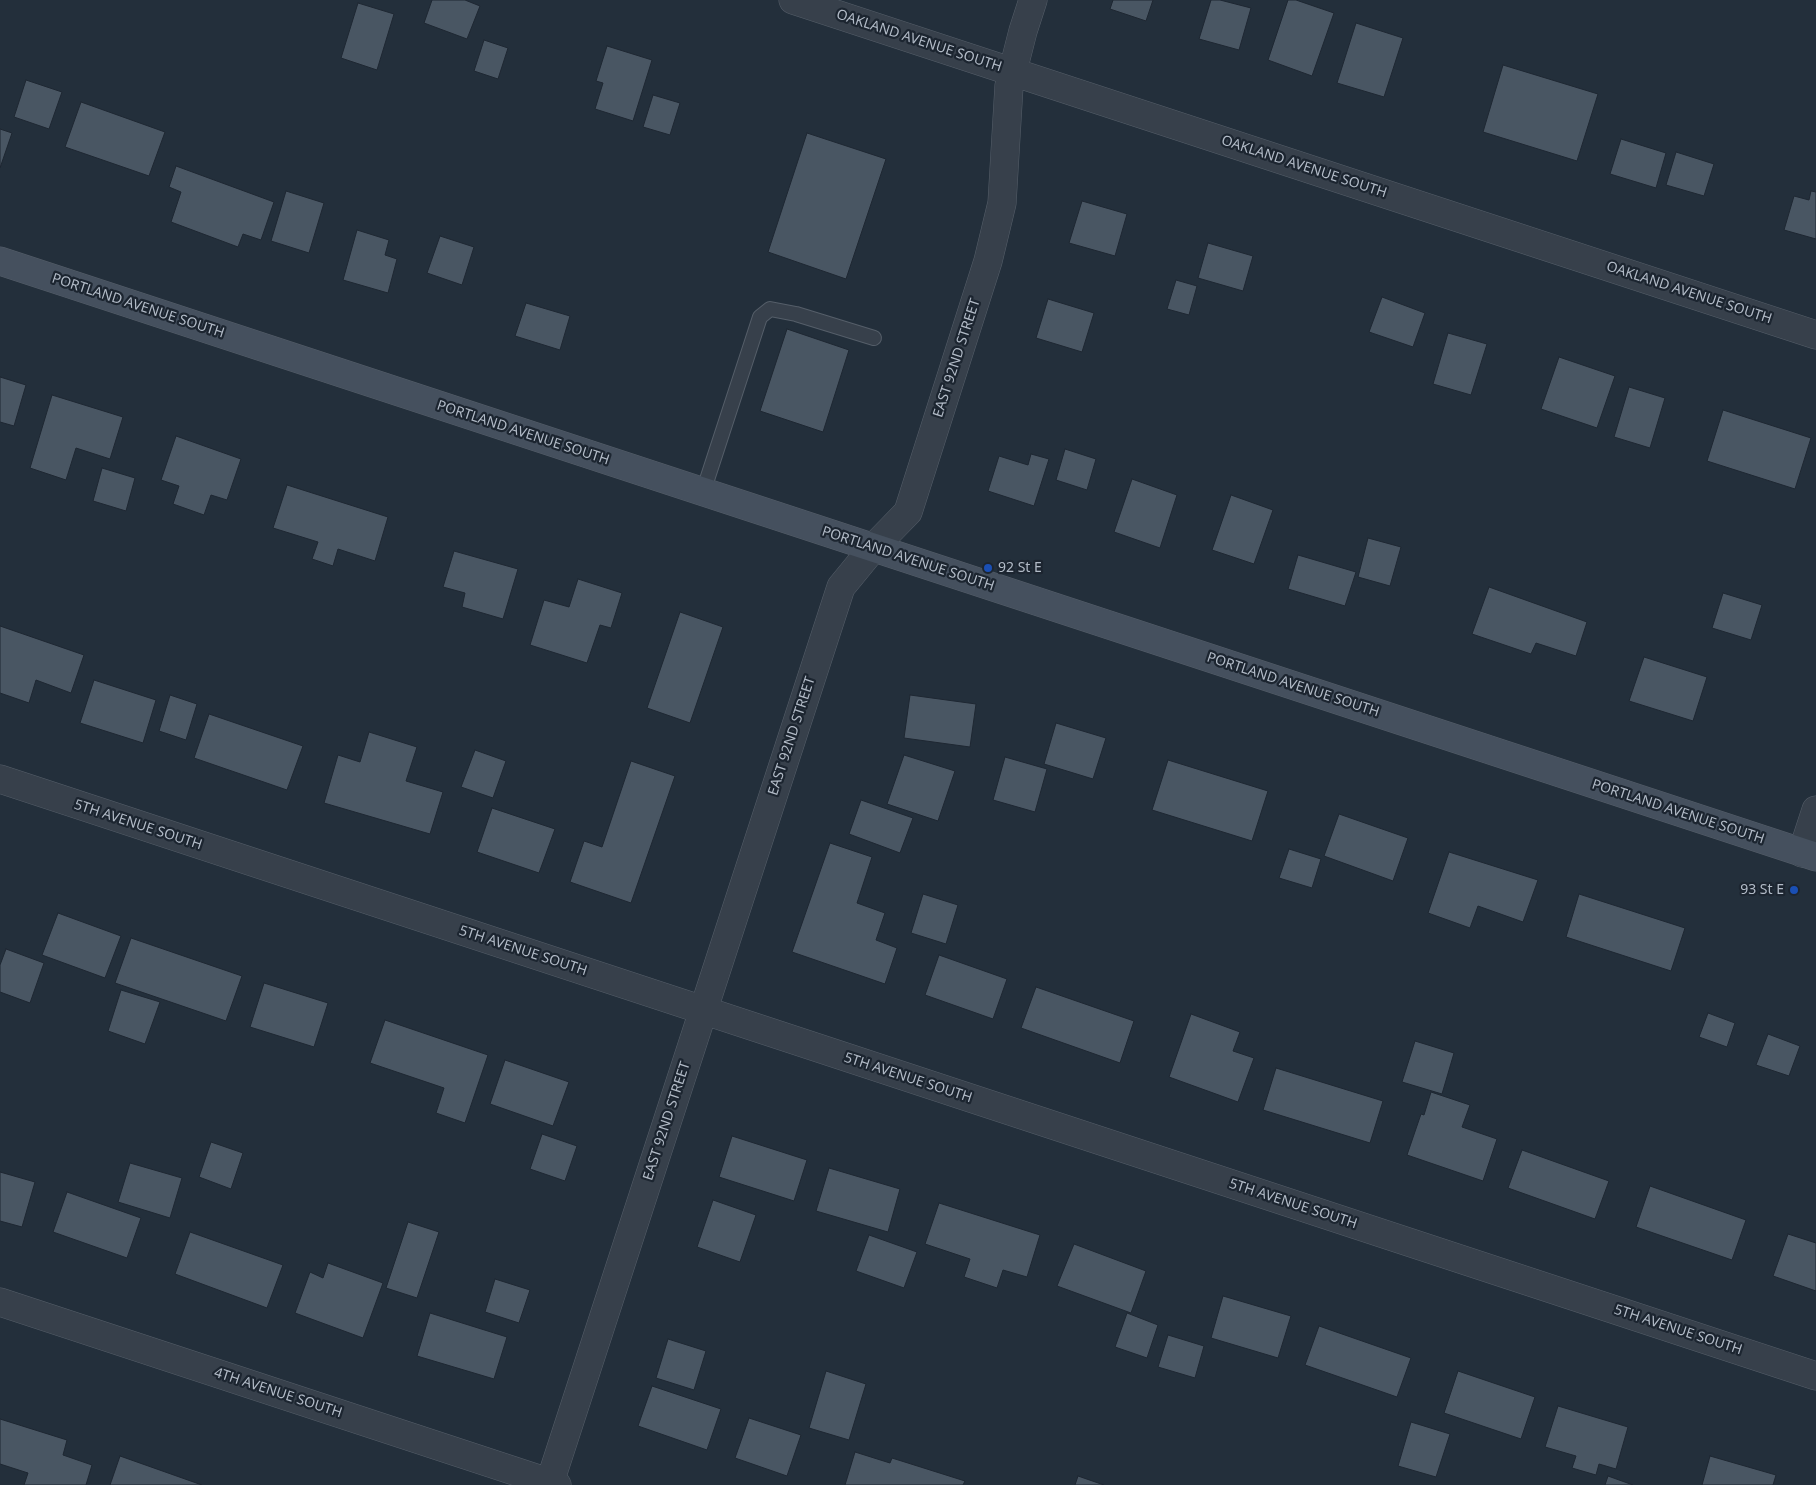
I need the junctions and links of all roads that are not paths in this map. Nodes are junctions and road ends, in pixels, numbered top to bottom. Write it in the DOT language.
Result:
graph roads {
  1 [pos="793,0"];
  2 [pos="1033,0"];
  3 [pos="1013,72"];
  4 [pos="0,261"];
  5 [pos="1816,335"];
  6 [pos="874,338"];
  7 [pos="703,492"];
  8 [pos="874,548"];
  9 [pos="0,780"];
  10 [pos="1816,810"];
  11 [pos="1809,855"];
  12 [pos="703,1010"];
  13 [pos="0,1302"];
  14 [pos="1816,1376"];
  15 [pos="552,1484"];
  1 -- 3 [label="street, OAKLAND AVENUE SOUTH"];
  2 -- 3 [label="street, EAST 92ND STREET"];
  3 -- 5 [label="street, OAKLAND AVENUE SOUTH"];
  3 -- 8 [label="street, EAST 92ND STREET"];
  4 -- 7 [label="main road, PORTLAND AVENUE SOUTH"];
  6 -- 7 [label="lane"];
  7 -- 8 [label="main road, PORTLAND AVENUE SOUTH"];
  8 -- 11 [label="main road, PORTLAND AVENUE SOUTH"];
  8 -- 12 [label="street, EAST 92ND STREET"];
  9 -- 12 [label="street, 5TH AVENUE SOUTH"];
  10 -- 11 [label="street"];
  12 -- 14 [label="street, 5TH AVENUE SOUTH"];
  12 -- 15 [label="street, EAST 92ND STREET"];
  13 -- 15 [label="street, 4TH AVENUE SOUTH"];
}
